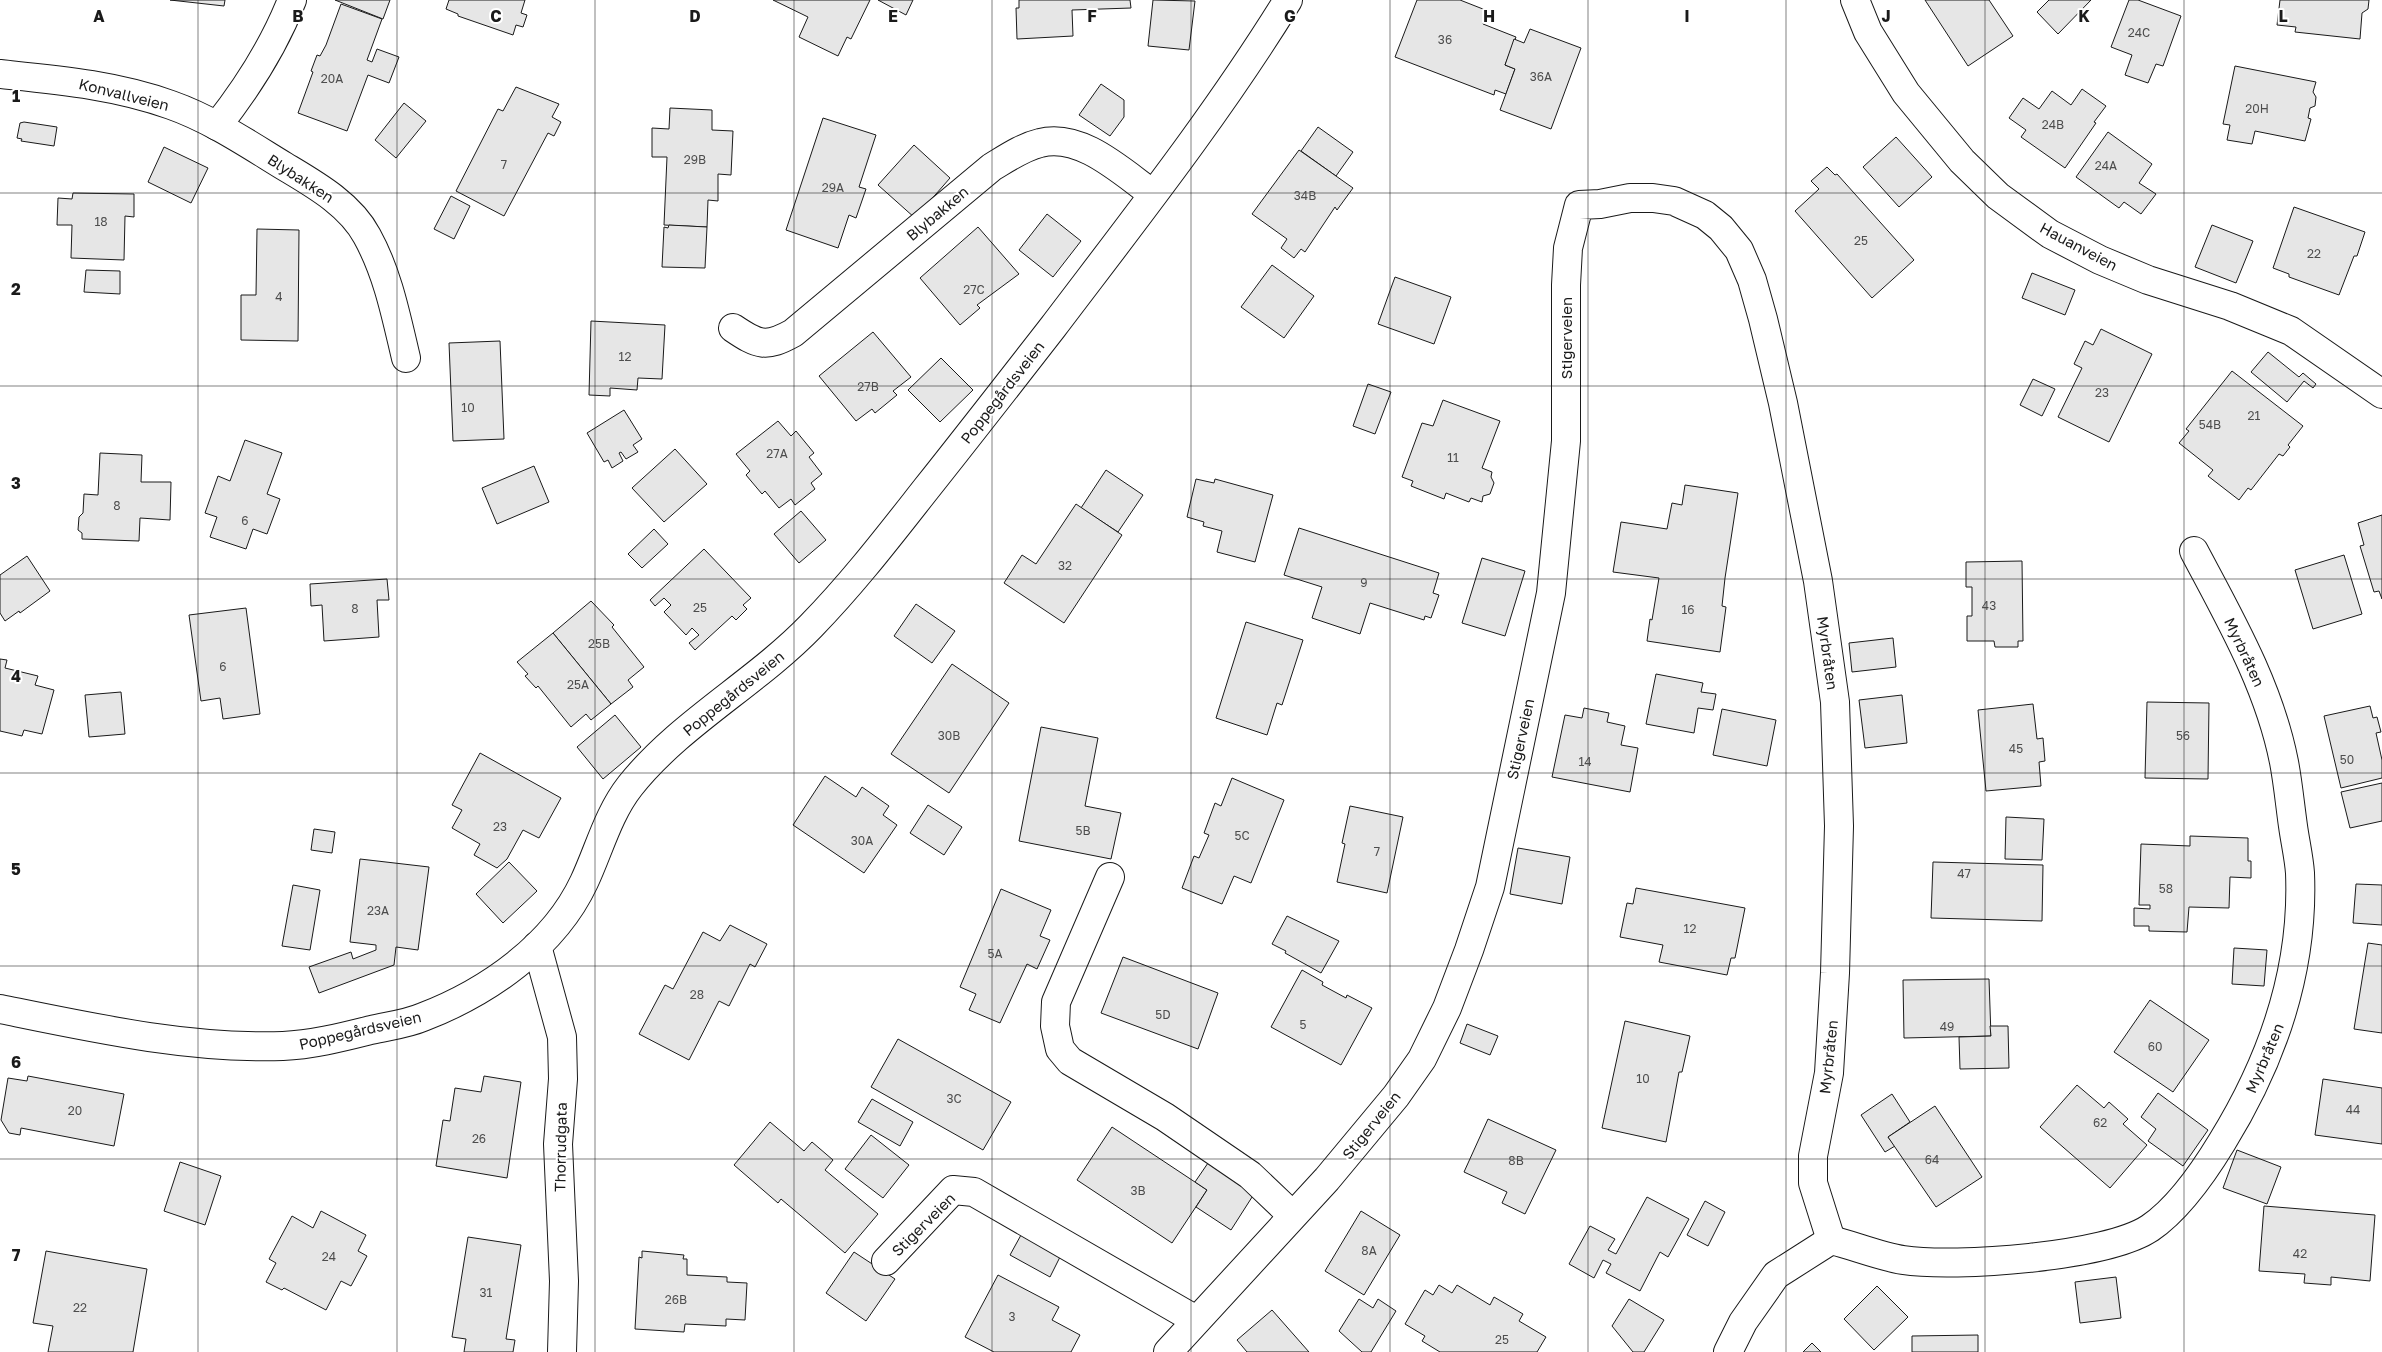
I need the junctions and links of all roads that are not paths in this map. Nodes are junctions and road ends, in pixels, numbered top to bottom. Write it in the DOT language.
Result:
graph roads {
  1 [pos="292,0"];
  2 [pos="1288,0"];
  3 [pos="1855,0"];
  4 [pos="0,74"];
  5 [pos="218,126"];
  6 [pos="1153,194"];
  7 [pos="1579,205"];
  8 [pos="733,328"];
  9 [pos="406,358"];
  10 [pos="2382,394"];
  11 [pos="2194,551"];
  12 [pos="1110,877"];
  13 [pos="537,946"];
  14 [pos="0,1009"];
  15 [pos="1292,1215"];
  16 [pos="1831,1240"];
  17 [pos="886,1261"];
  18 [pos="1196,1320"];
  19 [pos="562,1352"];
  20 [pos="1168,1352"];
  21 [pos="1728,1352"];
  1 -- 5 [label="street"];
  2 -- 6 [label="street, Poppegårdsveien"];
  3 -- 10 [label="street, Hauanveien"];
  4 -- 5 [label="street, Konvallveien"];
  5 -- 9 [label="street, Blybakken"];
  6 -- 8 [label="street, Blybakken"];
  6 -- 13 [label="street, Poppegårdsveien"];
  7 -- 15 [label="street, Stigerveien"];
  7 -- 16 [label="street, Myrbråten"];
  11 -- 16 [label="street, Myrbråten"];
  12 -- 15 [label="street"];
  13 -- 14 [label="street, Poppegårdsveien"];
  13 -- 19 [label="street, Thorrudgata"];
  15 -- 18 [label="street, Stigerveien"];
  16 -- 21 [label="street"];
  17 -- 18 [label="street, Stigerveien"];
  18 -- 20 [label="street, Stigerveien"];
}
